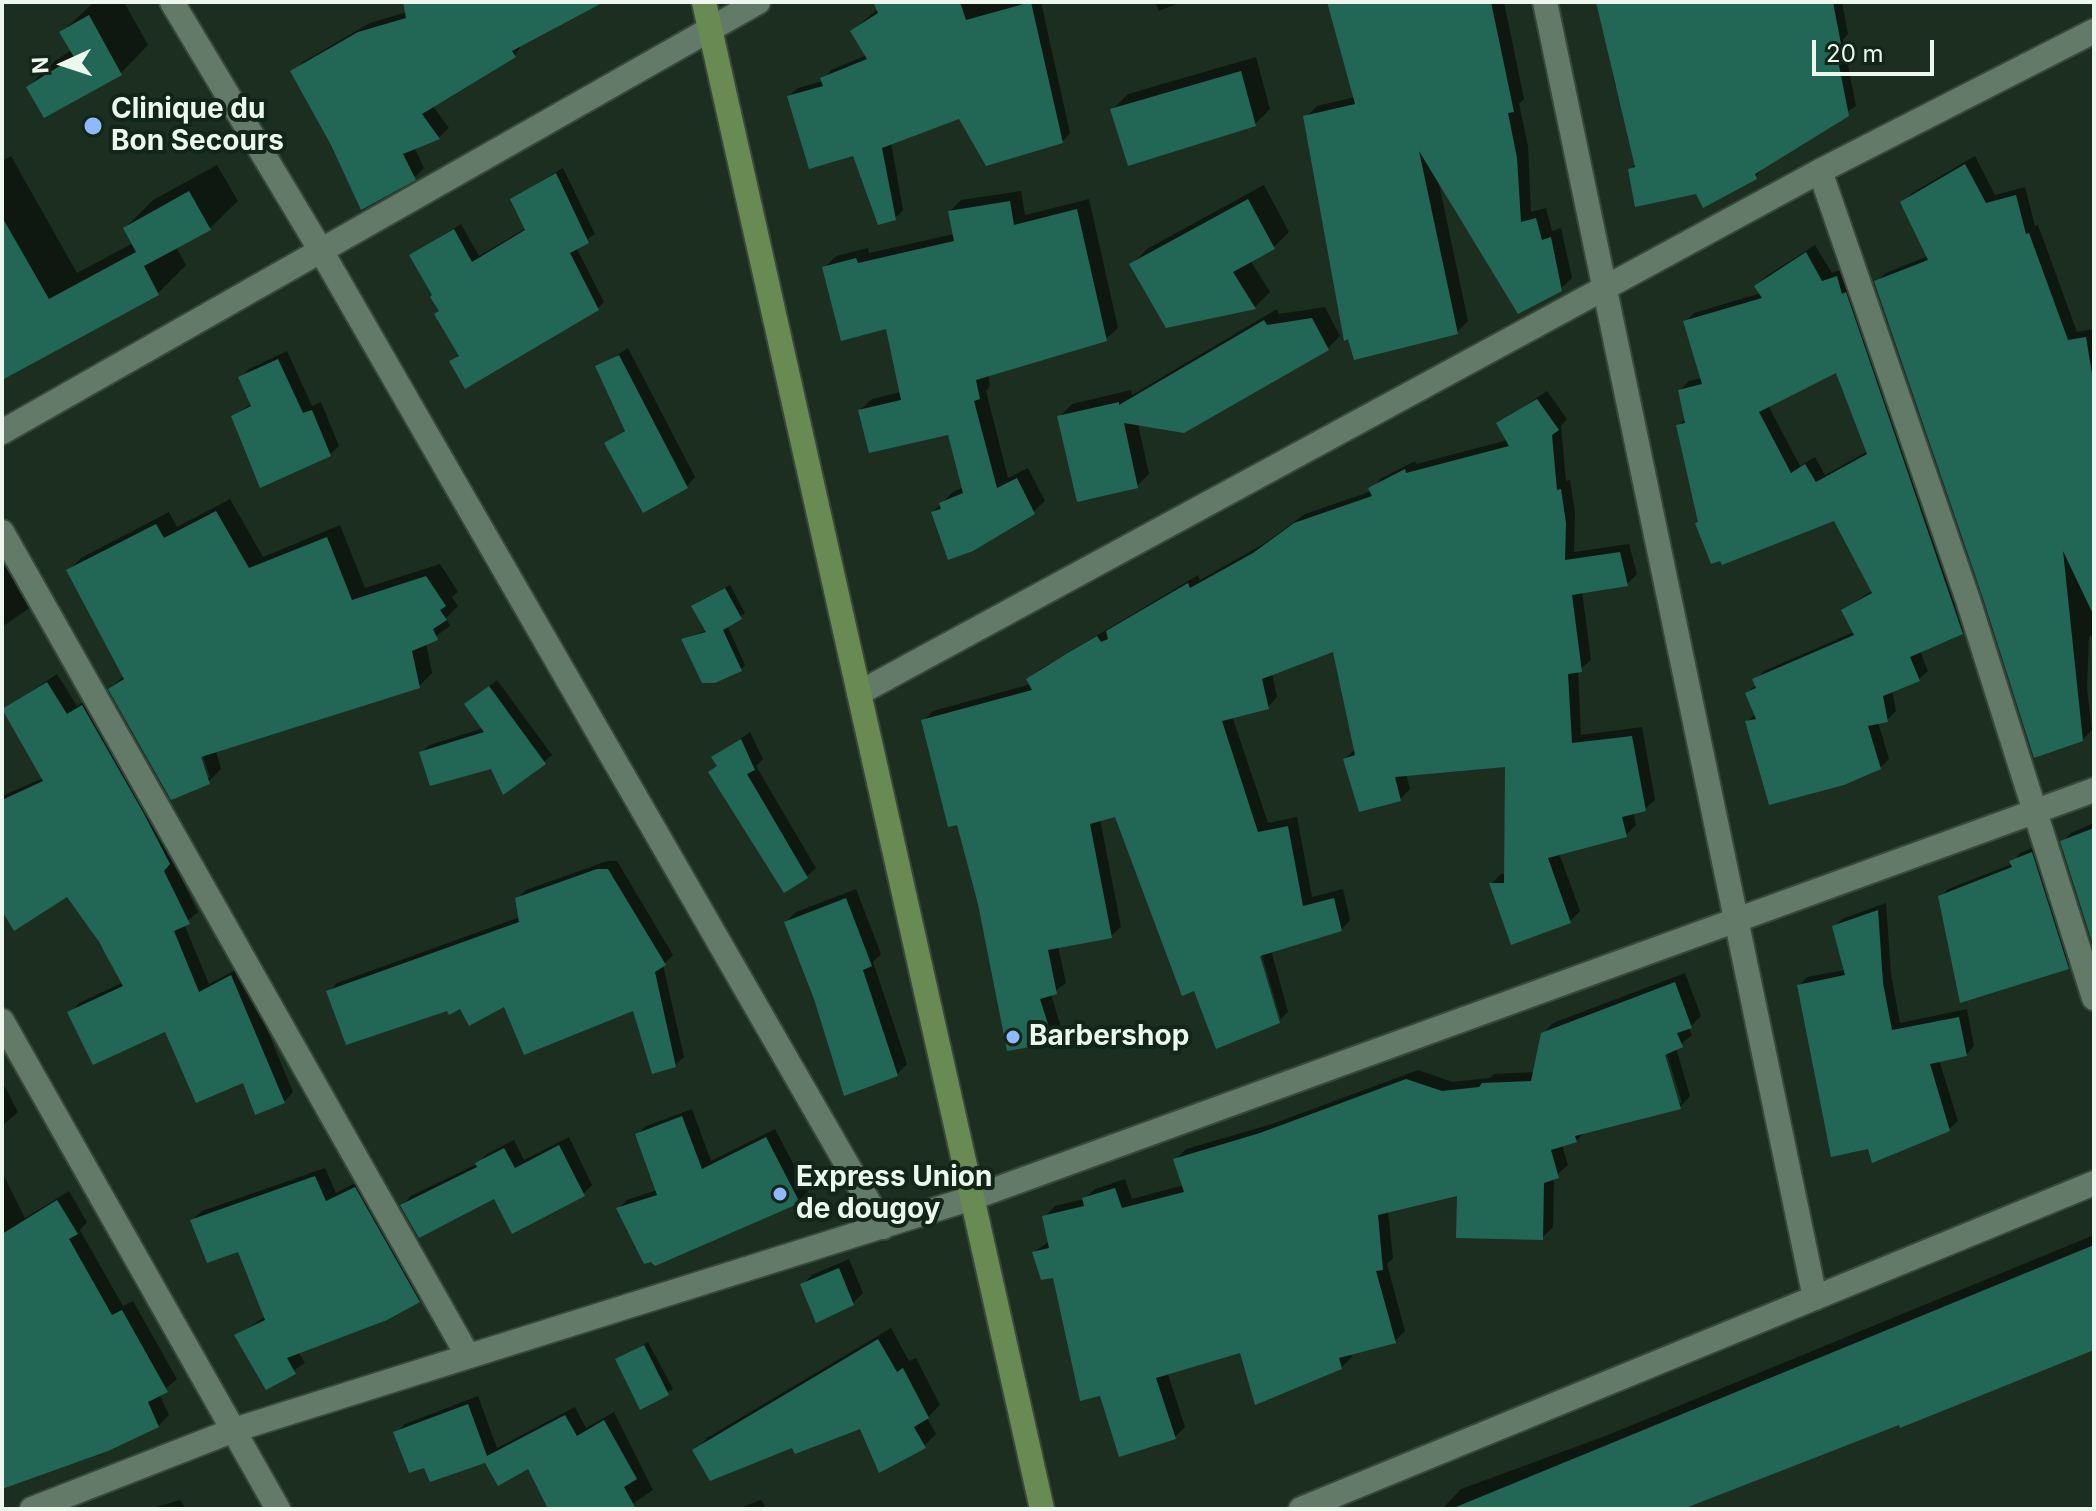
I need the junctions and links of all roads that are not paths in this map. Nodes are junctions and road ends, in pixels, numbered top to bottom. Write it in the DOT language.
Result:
graph roads {
  1 [pos="172,2"];
  2 [pos="704,2"];
  3 [pos="758,2"];
  4 [pos="1545,2"];
  5 [pos="710,27"];
  6 [pos="2094,31"];
  7 [pos="1820,171"];
  8 [pos="320,249"];
  9 [pos="1605,288"];
  10 [pos="2,432"];
  11 [pos="2,532"];
  12 [pos="859,693"];
  13 [pos="2094,790"];
  14 [pos="2035,813"];
  15 [pos="1737,921"];
  16 [pos="2094,998"];
  17 [pos="2,1021"];
  18 [pos="2094,1183"];
  19 [pos="972,1198"];
  20 [pos="883,1227"];
  21 [pos="1815,1298"];
  22 [pos="468,1356"];
  23 [pos="234,1430"];
  24 [pos="32,1509"];
  25 [pos="278,1509"];
  26 [pos="1042,1509"];
  27 [pos="1301,1509"];
  1 -- 8 [label="street"];
  2 -- 5 [label="street"];
  3 -- 5 [label="street"];
  4 -- 9 [label="street"];
  5 -- 8 [label="street"];
  5 -- 12 [label="street"];
  6 -- 7 [label="street"];
  7 -- 9 [label="street"];
  7 -- 14 [label="street"];
  8 -- 10 [label="street"];
  8 -- 20 [label="street"];
  9 -- 12 [label="street"];
  9 -- 15 [label="street"];
  11 -- 22 [label="street"];
  12 -- 19 [label="street"];
  13 -- 14 [label="street"];
  14 -- 15 [label="street"];
  14 -- 16 [label="street"];
  15 -- 19 [label="street"];
  15 -- 21 [label="street"];
  17 -- 23 [label="street"];
  18 -- 21 [label="street"];
  19 -- 20 [label="street"];
  19 -- 26 [label="street"];
  20 -- 22 [label="street"];
  21 -- 27 [label="street"];
  22 -- 23 [label="street"];
  23 -- 24 [label="street"];
  23 -- 25 [label="street"];
}
